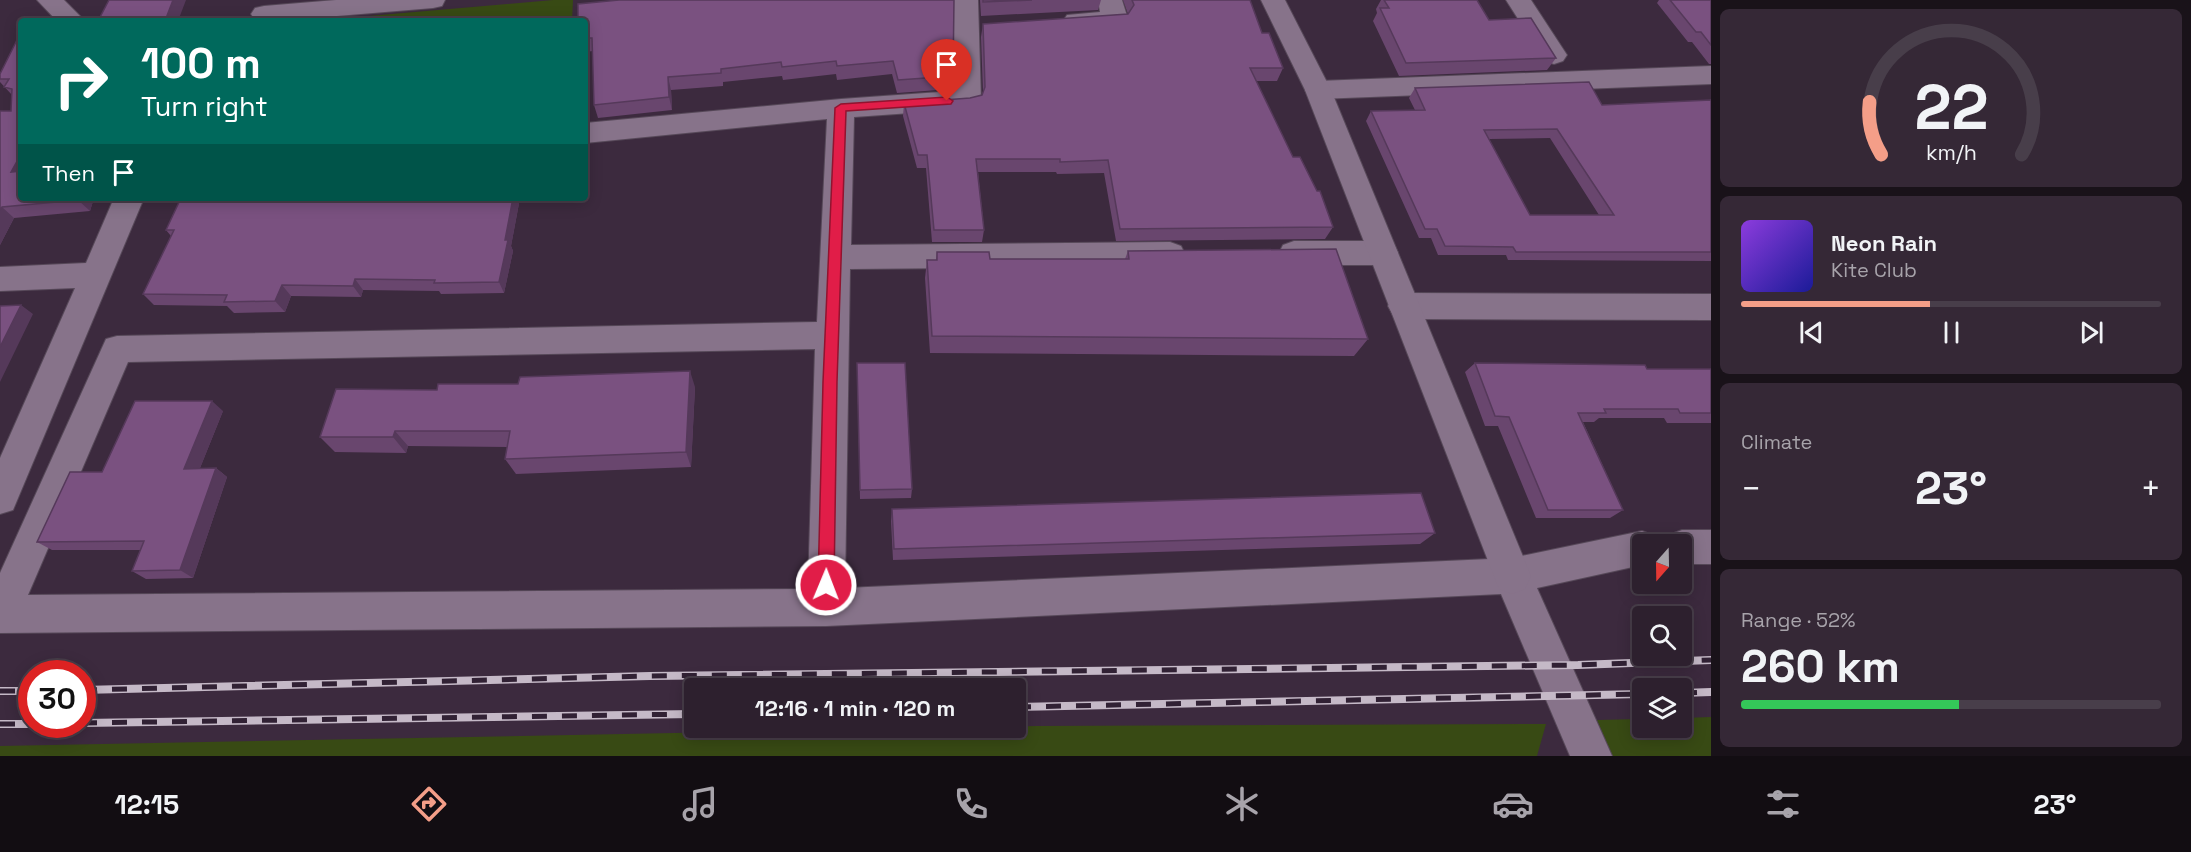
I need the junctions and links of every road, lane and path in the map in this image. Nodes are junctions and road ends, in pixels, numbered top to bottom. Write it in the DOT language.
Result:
graph roads {
  1 [pos="49,0"];
  2 [pos="433,0"];
  3 [pos="966,0"];
  4 [pos="1110,0"];
  5 [pos="1273,0"];
  6 [pos="1518,0"];
  7 [pos="266,12"];
  8 [pos="69,18"];
  9 [pos="1058,22"];
  10 [pos="1711,75"];
  11 [pos="1571,82"];
  12 [pos="1318,90"];
  13 [pos="841,108"];
  14 [pos="588,133"];
  15 [pos="128,201"];
  16 [pos="1383,253"];
  17 [pos="1192,254"];
  18 [pos="1264,254"];
  19 [pos="836,257"];
  20 [pos="95,275"];
  21 [pos="0,279"];
  22 [pos="1404,306"];
  23 [pos="1711,307"];
  24 [pos="834,335"];
  25 [pos="15,430"];
  26 [pos="0,498"];
  27 [pos="1692,547"];
  28 [pos="1711,547"];
  29 [pos="1632,550"];
  30 [pos="1512,576"];
  31 [pos="826,607"];
  32 [pos="0,614"];
  33 [pos="1591,756"];
  1 -- 8 [label="street"];
  2 -- 7 [label="street"];
  3 -- 13 [label="street"];
  4 -- 9 [label="street"];
  5 -- 12 [label="street"];
  6 -- 11 [label="street"];
  10 -- 11 [label="street"];
  11 -- 12 [label="street"];
  12 -- 16 [label="street"];
  13 -- 14 [label="street"];
  13 -- 19 [label="street"];
  15 -- 20 [label="street"];
  16 -- 18 [label="street"];
  16 -- 22 [label="street"];
  17 -- 19 [label="street"];
  19 -- 24 [label="street"];
  20 -- 21 [label="street"];
  20 -- 25 [label="street"];
  22 -- 23 [label="street"];
  22 -- 30 [label="street"];
  24 -- 31 [label="street"];
  24 -- 32 [label="street"];
  25 -- 26 [label="street"];
  27 -- 28 [label="street"];
  29 -- 30 [label="street"];
  30 -- 31 [label="street"];
  30 -- 33 [label="street"];
  31 -- 32 [label="street"];
}
